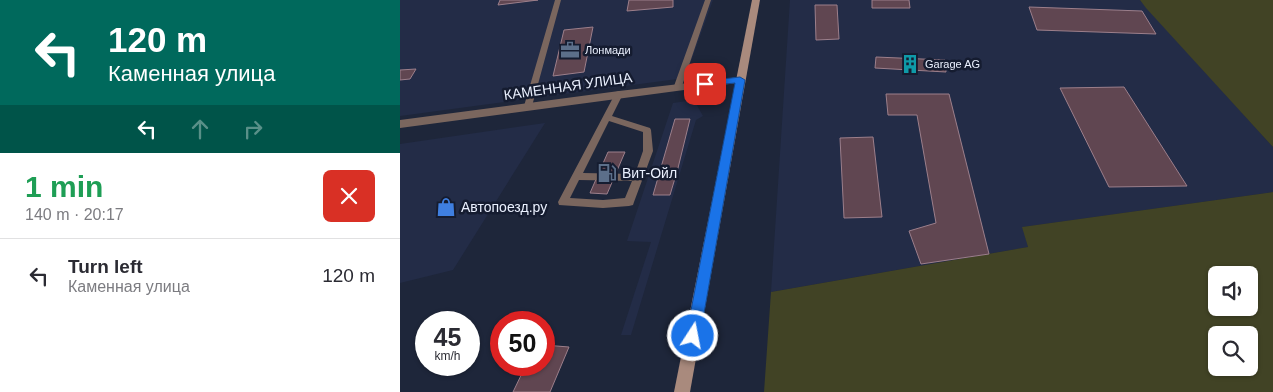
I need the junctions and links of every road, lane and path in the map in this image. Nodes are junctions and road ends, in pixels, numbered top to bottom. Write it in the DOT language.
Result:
graph roads {
  1 [pos="558,0"];
  2 [pos="708,0"];
  3 [pos="756,0"];
  4 [pos="740,80"];
  5 [pos="678,86"];
  6 [pos="618,94"];
  7 [pos="528,106"];
  8 [pos="606,117"];
  9 [pos="400,124"];
  10 [pos="577,176"];
  11 [pos="638,178"];
  12 [pos="682,392"];
  1 -- 7 [label="lane"];
  2 -- 5 [label="lane"];
  3 -- 4 [label="main road"];
  4 -- 5 [label="street, КАМЕННАЯ УЛИЦА"];
  4 -- 12 [label="main road"];
  5 -- 6 [label="street, КАМЕННАЯ УЛИЦА"];
  6 -- 7 [label="street, КАМЕННАЯ УЛИЦА"];
  6 -- 8 [label="lane"];
  7 -- 9 [label="street, КАМЕННАЯ УЛИЦА"];
  8 -- 10 [label="lane"];
  8 -- 11 [label="lane"];
  10 -- 11 [label="lane"];
  10 -- 11 [label="lane"];
}
